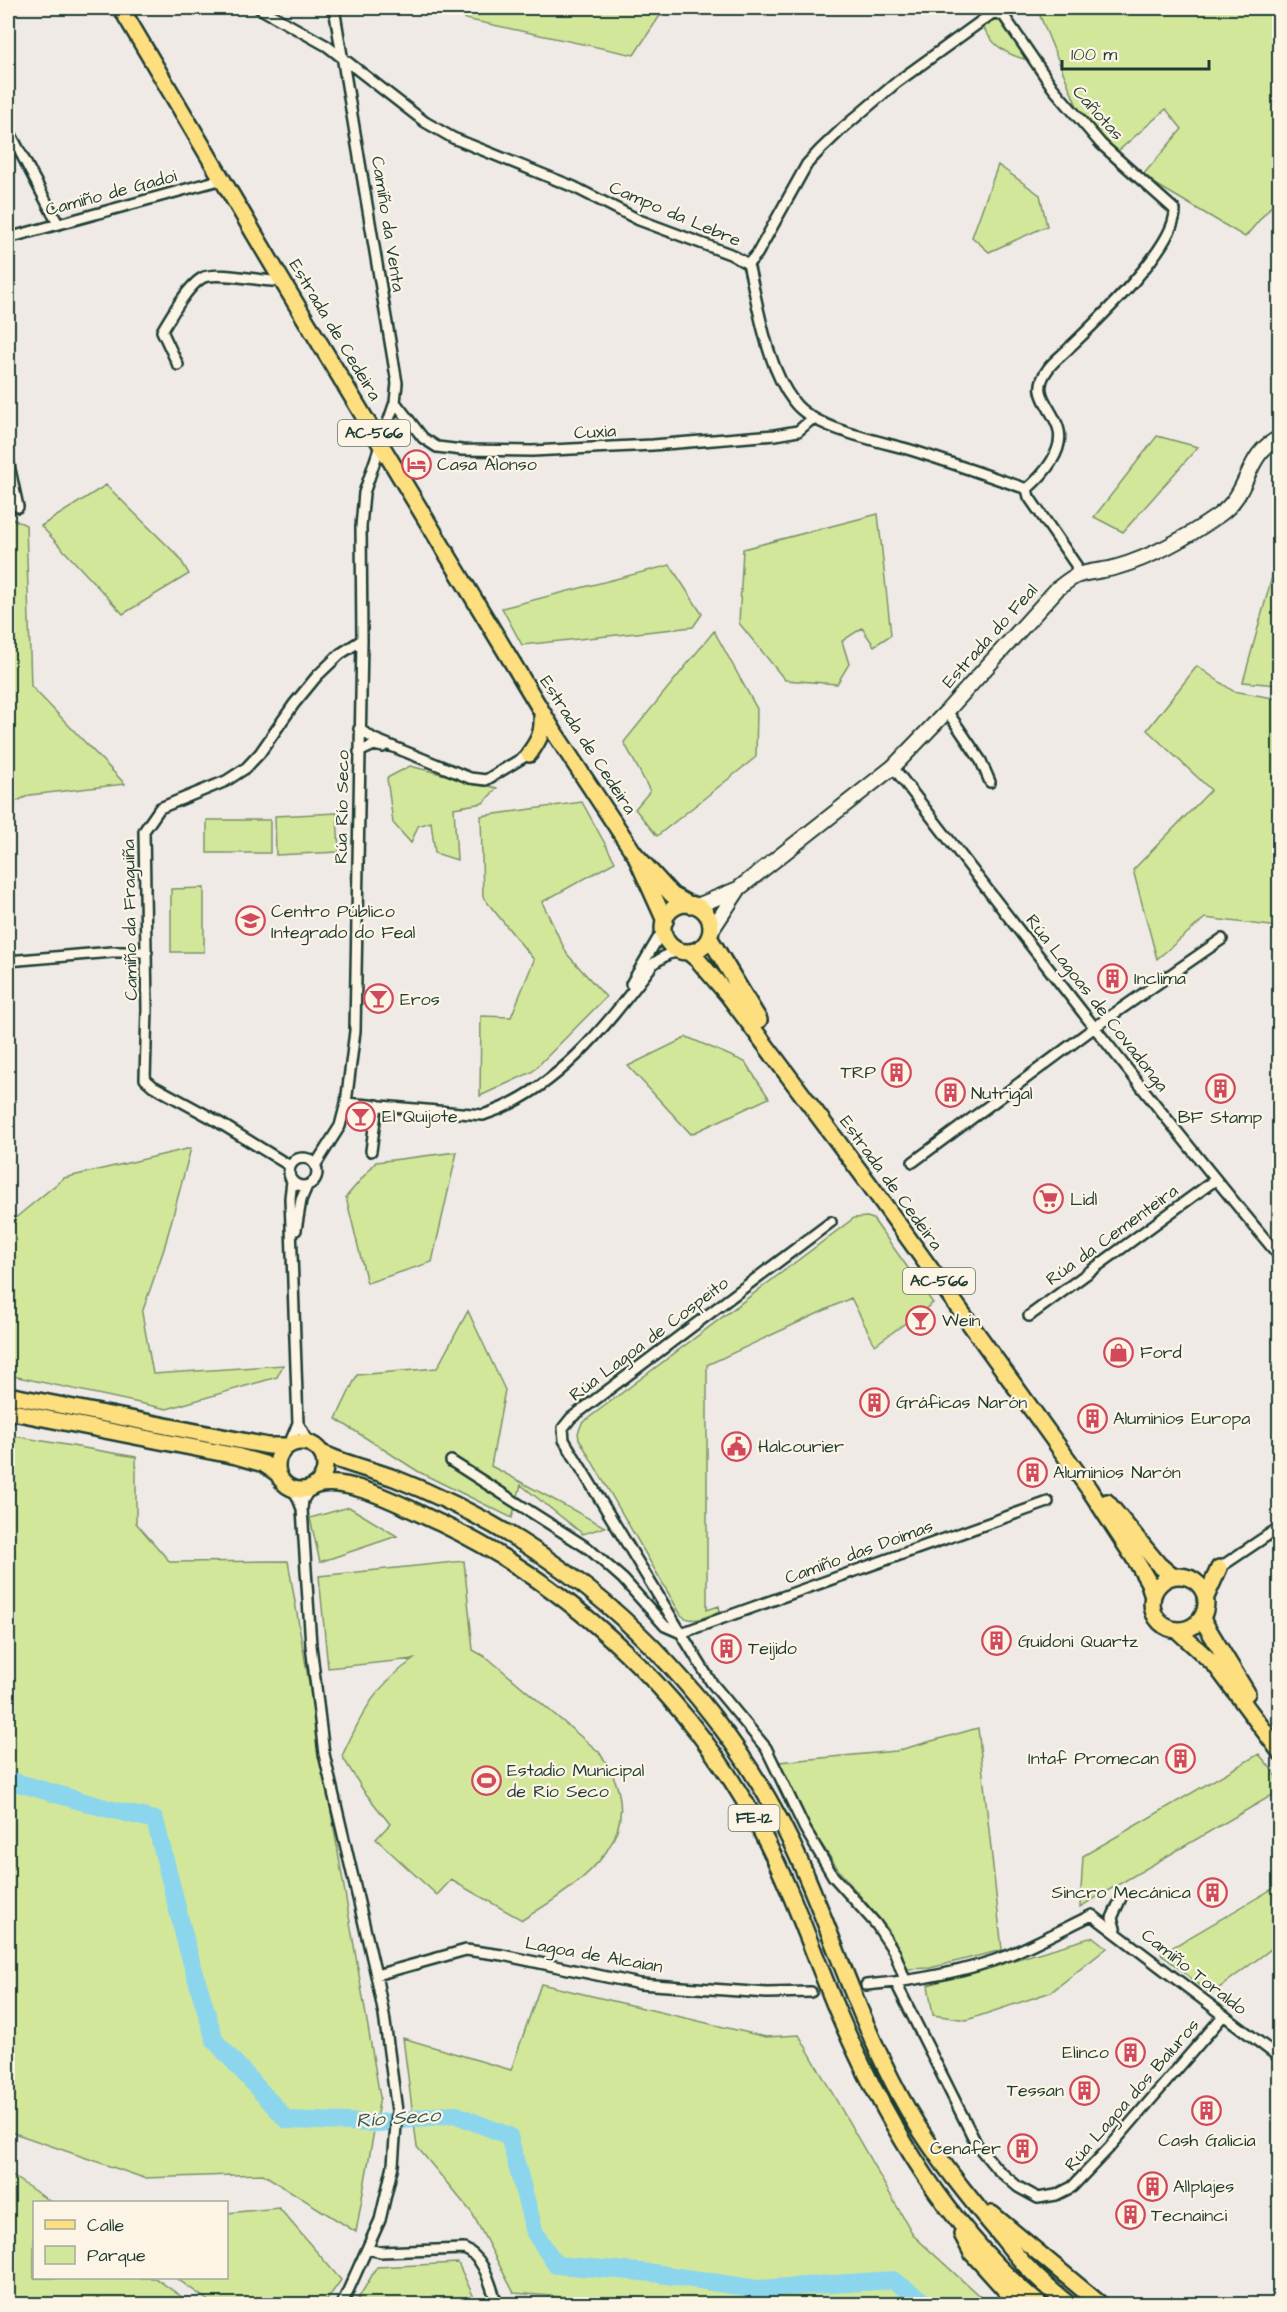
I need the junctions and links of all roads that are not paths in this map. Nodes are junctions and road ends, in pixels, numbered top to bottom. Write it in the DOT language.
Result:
graph roads {
  1 [pos="121,8"];
  2 [pos="259,8"];
  3 [pos="334,8"];
  4 [pos="344,57"];
  5 [pos="8,129"];
  6 [pos="223,179"];
  7 [pos="58,224"];
  8 [pos="8,238"];
  9 [pos="748,264"];
  10 [pos="281,279"];
  11 [pos="178,365"];
  12 [pos="395,402"];
  13 [pos="812,419"];
  14 [pos="1280,438"];
  15 [pos="381,446"];
  16 [pos="8,460"];
  17 [pos="1027,489"];
  18 [pos="18,507"];
  19 [pos="1077,576"];
  20 [pos="362,640"];
  21 [pos="541,711"];
  22 [pos="947,711"];
  23 [pos="359,729"];
  24 [pos="556,735"];
  25 [pos="394,748"];
  26 [pos="359,752"];
  27 [pos="529,754"];
  28 [pos="571,757"];
  29 [pos="893,767"];
  30 [pos="990,782"];
  31 [pos="634,853"];
  32 [pos="738,889"];
  33 [pos="693,905"];
  34 [pos="664,924"];
  35 [pos="710,934"];
  36 [pos="1222,939"];
  37 [pos="147,952"];
  38 [pos="684,952"];
  39 [pos="8,962"];
  40 [pos="618,1007"];
  41 [pos="1095,1027"];
  42 [pos="346,1103"];
  43 [pos="377,1105"];
  44 [pos="371,1151"];
  45 [pos="913,1162"];
  46 [pos="316,1164"];
  47 [pos="290,1166"];
  48 [pos="1215,1180"];
  49 [pos="292,1181"];
  50 [pos="307,1186"];
  51 [pos="831,1222"];
  52 [pos="293,1250"];
  53 [pos="1280,1257"];
  54 [pos="1029,1316"];
  55 [pos="8,1395"];
  56 [pos="8,1411"];
  57 [pos="298,1423"];
  58 [pos="309,1443"];
  59 [pos="288,1445"];
  60 [pos="322,1453"];
  61 [pos="451,1461"];
  62 [pos="277,1473"];
  63 [pos="314,1487"];
  64 [pos="291,1488"];
  65 [pos="1048,1502"];
  66 [pos="302,1509"];
  67 [pos="1280,1527"];
  68 [pos="1220,1568"];
  69 [pos="1172,1576"];
  70 [pos="1192,1579"];
  71 [pos="1152,1593"];
  72 [pos="1206,1597"];
  73 [pos="1202,1619"];
  74 [pos="1178,1631"];
  75 [pos="681,1633"];
  76 [pos="1280,1740"];
  77 [pos="1280,1752"];
  78 [pos="1121,1898"];
  79 [pos="1117,1934"];
  80 [pos="376,1974"];
  81 [pos="900,1981"];
  82 [pos="866,1985"];
  83 [pos="811,1992"];
  84 [pos="1223,2016"];
  85 [pos="1280,2058"];
  86 [pos="959,2186"];
  87 [pos="941,2198"];
  88 [pos="368,2249"];
  89 [pos="342,2304"];
  90 [pos="498,2304"];
  91 [pos="1018,2304"];
  92 [pos="1038,2304"];
  93 [pos="1068,2304"];
  94 [pos="1100,2304"];
  1 -- 6 [label="main road, Estrada de Cedeira / AC-566"];
  2 -- 4 [label="street, Campo da Lebre"];
  3 -- 4 [label="street, Camiño da Venta"];
  4 -- 9 [label="street, Campo da Lebre"];
  4 -- 12 [label="street, Camiño da Venta"];
  5 -- 7 [label="street"];
  6 -- 7 [label="street, Camiño de Gadoi"];
  6 -- 10 [label="main road, Estrada de Cedeira / AC-566"];
  7 -- 8 [label="street, Camiño de Gadoi"];
  9 -- 13 [label="street, Campo da Lebre"];
  9 -- 17 [label="street, Cañotas"];
  10 -- 11 [label="street"];
  10 -- 15 [label="main road, Estrada de Cedeira / AC-566"];
  12 -- 13 [label="street, Cuxia"];
  12 -- 15 [label="street, Camiño da Venta"];
  13 -- 17 [label="street, Campo da Lebre"];
  14 -- 19 [label="main road, Estrada do Feal"];
  15 -- 20 [label="street, Rúa Río Seco"];
  15 -- 21 [label="main road, Estrada de Cedeira / AC-566"];
  16 -- 18 [label="street"];
  17 -- 19 [label="street"];
  19 -- 22 [label="main road, Estrada do Feal"];
  20 -- 23 [label="street, Rúa Río Seco"];
  20 -- 37 [label="street, Camiño da Fraguiña"];
  21 -- 24 [label="main road, Estrada de Cedeira / AC-566"];
  21 -- 27 [label="main road"];
  22 -- 29 [label="main road, Estrada do Feal"];
  22 -- 30 [label="street"];
  23 -- 25 [label="street"];
  23 -- 26 [label="street, Rúa Río Seco"];
  24 -- 27 [label="main road"];
  24 -- 28 [label="main road, Estrada de Cedeira / AC-566"];
  25 -- 26 [label="street"];
  25 -- 27 [label="street"];
  26 -- 42 [label="street, Rúa Río Seco"];
  27 -- 28 [label="main road"];
  28 -- 31 [label="main road, Estrada de Cedeira / AC-566"];
  29 -- 32 [label="main road, Estrada do Feal"];
  29 -- 41 [label="street, Rúa Lagoas de Covadonga"];
  31 -- 33 [label="main road, Estrada de Cedeira / AC-566"];
  31 -- 34 [label="main road, Estrada de Cedeira / AC-566"];
  32 -- 33 [label="main road, Estrada do Feal"];
  32 -- 35 [label="main road, Estrada do Feal"];
  33 -- 34 [label="main road"];
  33 -- 35 [label="main road"];
  34 -- 38 [label="main road"];
  34 -- 40 [label="street"];
  35 -- 38 [label="main road"];
  35 -- 69 [label="main road, Estrada de Cedeira"];
  36 -- 41 [label="street"];
  37 -- 39 [label="street"];
  37 -- 47 [label="street, Camiño da Fraguiña"];
  38 -- 40 [label="street"];
  38 -- 71 [label="main road, Estrada de Cedeira / AC-566"];
  40 -- 43 [label="street"];
  41 -- 45 [label="street"];
  41 -- 48 [label="street, Rúa Lagoas de Covadonga"];
  42 -- 43 [label="street"];
  42 -- 46 [label="street, Rúa Río Seco"];
  43 -- 44 [label="street"];
  46 -- 47 [label="street"];
  46 -- 50 [label="street"];
  47 -- 49 [label="street"];
  48 -- 53 [label="street, Rúa Lagoas de Covadonga"];
  48 -- 54 [label="street, Rúa da Cementeira"];
  49 -- 50 [label="street"];
  49 -- 52 [label="street"];
  50 -- 52 [label="street"];
  51 -- 75 [label="street, Rúa Lagoa de Cospeito"];
  52 -- 57 [label="street"];
  55 -- 59 [label="main road"];
  56 -- 62 [label="main road"];
  57 -- 58 [label="street"];
  57 -- 59 [label="street"];
  58 -- 59 [label="main road"];
  58 -- 60 [label="main road"];
  59 -- 62 [label="main road"];
  60 -- 63 [label="main road"];
  60 -- 86 [label="main road, FE-12"];
  61 -- 75 [label="street"];
  62 -- 64 [label="main road"];
  63 -- 64 [label="main road"];
  63 -- 66 [label="street"];
  63 -- 87 [label="main road, FE-12"];
  64 -- 66 [label="street"];
  65 -- 75 [label="street, Camiño das Doimas"];
  66 -- 80 [label="street"];
  67 -- 68 [label="street"];
  68 -- 70 [label="main road"];
  68 -- 72 [label="main road"];
  69 -- 70 [label="main road"];
  69 -- 71 [label="main road"];
  70 -- 72 [label="main road"];
  71 -- 74 [label="main road, AC-566"];
  72 -- 73 [label="main road"];
  73 -- 74 [label="main road"];
  73 -- 76 [label="main road"];
  74 -- 77 [label="main road, AC-566"];
  75 -- 81 [label="street"];
  78 -- 79 [label="street"];
  79 -- 81 [label="street, Camiño Toraldo"];
  79 -- 84 [label="street, Camiño Toraldo"];
  80 -- 83 [label="street, Lagoa de Alcaian"];
  80 -- 88 [label="street"];
  81 -- 82 [label="street"];
  81 -- 84 [label="street, Rúa Lagoa dos Baluros"];
  84 -- 85 [label="street, Camiño Toraldo"];
  86 -- 93 [label="main road, FE-12"];
  86 -- 94 [label="main road"];
  87 -- 91 [label="main road"];
  87 -- 92 [label="main road, FE-12"];
  88 -- 89 [label="street"];
  88 -- 90 [label="street"];
}
